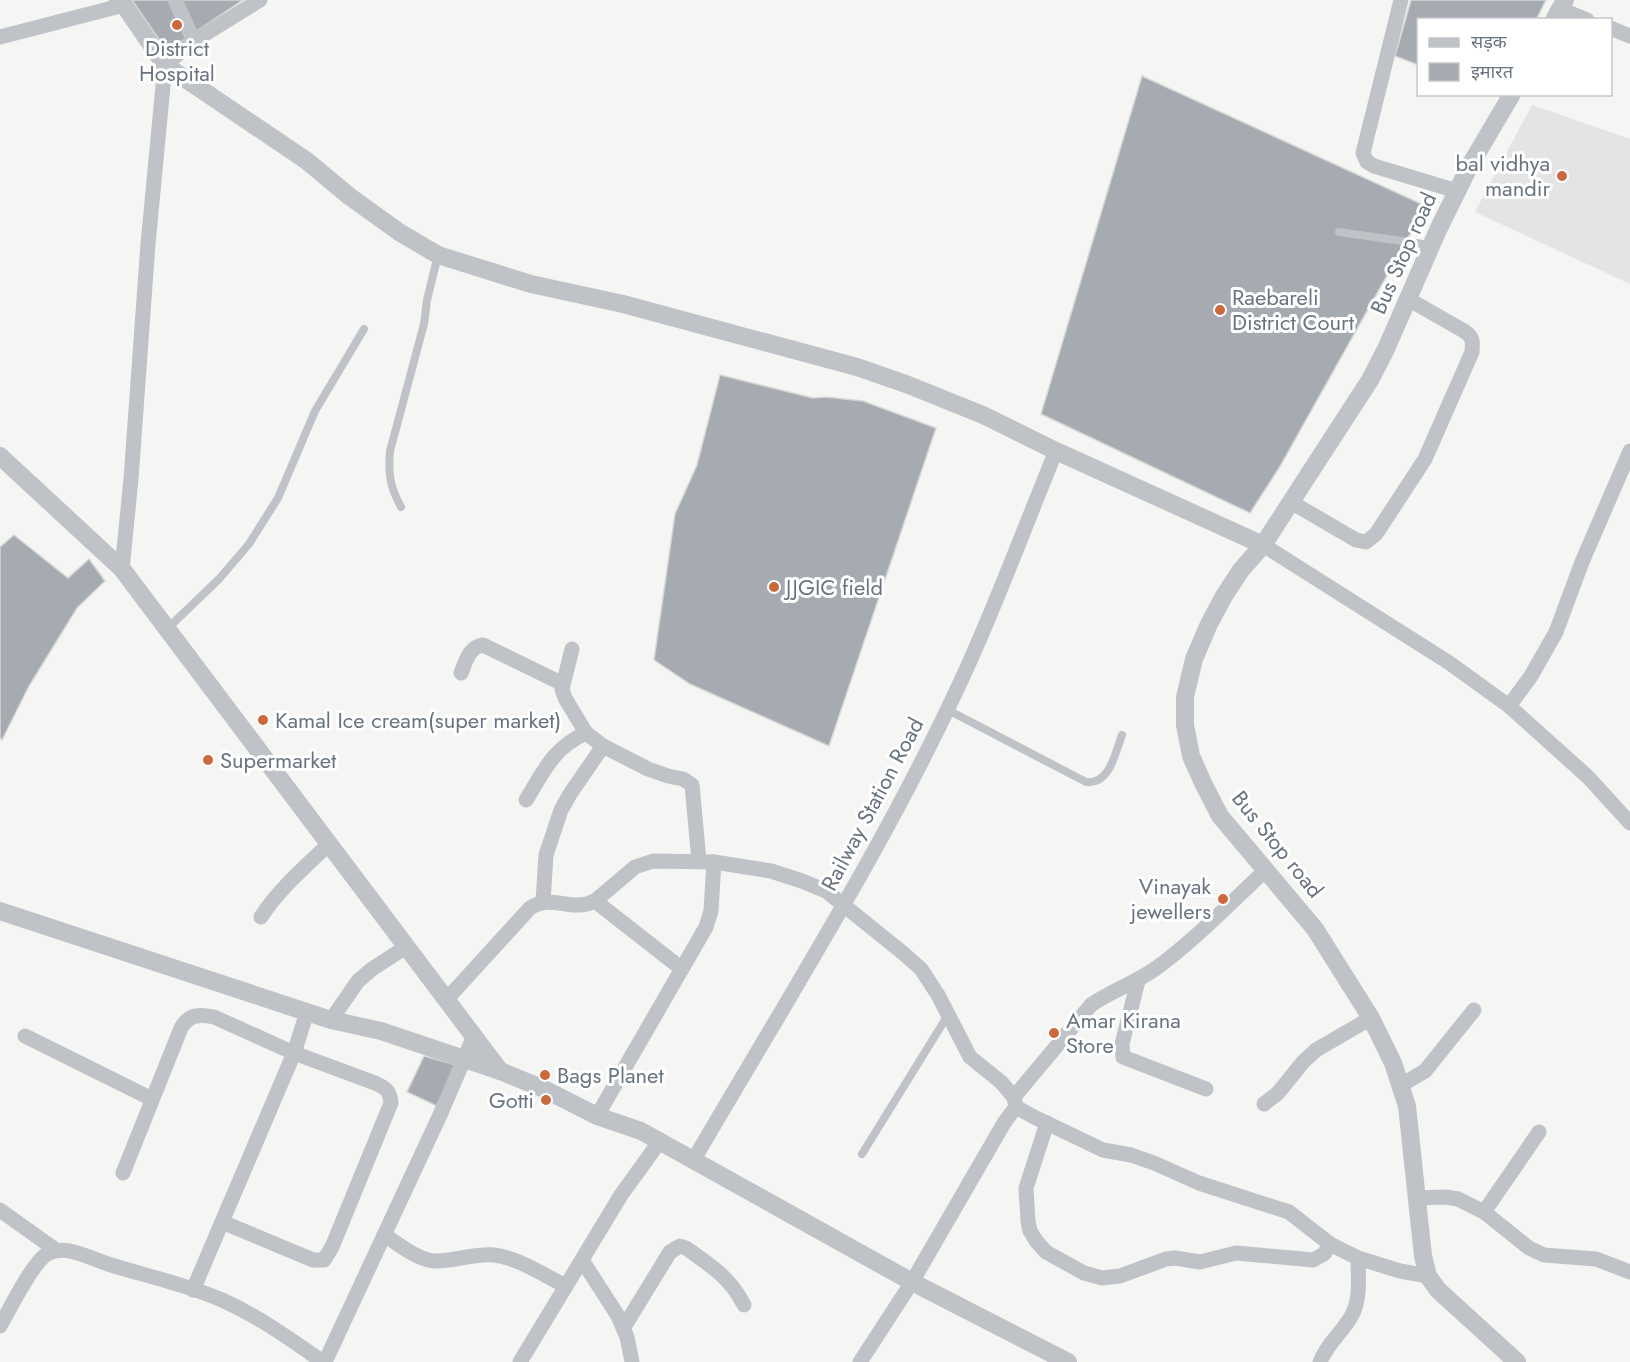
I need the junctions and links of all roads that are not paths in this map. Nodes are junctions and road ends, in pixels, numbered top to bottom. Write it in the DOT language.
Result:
graph roads {
  1 [pos="175,0"];
  2 [pos="260,0"];
  3 [pos="1401,0"];
  4 [pos="121,3"];
  5 [pos="1559,10"];
  6 [pos="1581,18"];
  7 [pos="1612,28"];
  8 [pos="1630,36"];
  9 [pos="0,37"];
  10 [pos="194,41"];
  11 [pos="165,65"];
  12 [pos="1511,96"];
  13 [pos="1457,192"];
  14 [pos="1339,232"];
  15 [pos="1431,245"];
  16 [pos="438,255"];
  17 [pos="1408,299"];
  18 [pos="364,329"];
  19 [pos="1056,451"];
  20 [pos="1630,451"];
  21 [pos="0,456"];
  22 [pos="1291,502"];
  23 [pos="402,507"];
  24 [pos="1263,545"];
  25 [pos="122,569"];
  26 [pos="167,629"];
  27 [pos="572,649"];
  28 [pos="461,673"];
  29 [pos="563,684"];
  30 [pos="1509,706"];
  31 [pos="946,709"];
  32 [pos="586,733"];
  33 [pos="1122,735"];
  34 [pos="603,746"];
  35 [pos="526,800"];
  36 [pos="1630,823"];
  37 [pos="329,844"];
  38 [pos="707,861"];
  39 [pos="1266,870"];
  40 [pos="595,901"];
  41 [pos="543,902"];
  42 [pos="844,906"];
  43 [pos="0,911"];
  44 [pos="261,917"];
  45 [pos="406,947"];
  46 [pos="682,969"];
  47 [pos="1138,981"];
  48 [pos="446,1000"];
  49 [pos="1474,1010"];
  50 [pos="307,1012"];
  51 [pos="948,1015"];
  52 [pos="1371,1018"];
  53 [pos="331,1020"];
  54 [pos="25,1036"];
  55 [pos="474,1036"];
  56 [pos="294,1053"];
  57 [pos="465,1060"];
  58 [pos="500,1071"];
  59 [pos="1401,1085"];
  60 [pos="1206,1089"];
  61 [pos="152,1099"];
  62 [pos="1015,1102"];
  63 [pos="1264,1104"];
  64 [pos="597,1116"];
  65 [pos="1047,1123"];
  66 [pos="1539,1132"];
  67 [pos="660,1140"];
  68 [pos="862,1154"];
  69 [pos="693,1161"];
  70 [pos="123,1173"];
  71 [pos="1416,1198"];
  72 [pos="0,1210"];
  73 [pos="1484,1212"];
  74 [pos="222,1222"];
  75 [pos="384,1235"];
  76 [pos="1330,1244"];
  77 [pos="56,1250"];
  78 [pos="1358,1257"];
  79 [pos="582,1260"];
  80 [pos="1630,1272"];
  81 [pos="1428,1276"];
  82 [pos="912,1282"];
  83 [pos="566,1286"];
  84 [pos="193,1290"];
  85 [pos="744,1305"];
  86 [pos="0,1326"];
  87 [pos="624,1327"];
  88 [pos="324,1362"];
  89 [pos="520,1362"];
  90 [pos="632,1362"];
  91 [pos="860,1362"];
  92 [pos="1068,1362"];
  93 [pos="1320,1362"];
  94 [pos="1517,1362"];
  1 -- 10 [label="street"];
  2 -- 10 [label="street"];
  3 -- 13 [label="street"];
  4 -- 9 [label="street"];
  4 -- 11 [label="street"];
  5 -- 6 [label="street"];
  7 -- 8 [label="street"];
  10 -- 11 [label="street"];
  11 -- 16 [label="street"];
  11 -- 25 [label="street"];
  12 -- 13 [label="street, Bus Stop road"];
  13 -- 15 [label="street, Bus Stop road"];
  14 -- 15 [label="lane"];
  15 -- 17 [label="street, Bus Stop road"];
  16 -- 19 [label="street"];
  16 -- 23 [label="lane"];
  17 -- 22 [label="street, Bus Stop road"];
  17 -- 22 [label="street"];
  18 -- 26 [label="lane"];
  19 -- 24 [label="street"];
  19 -- 31 [label="street, Railway Station Road"];
  20 -- 30 [label="street"];
  21 -- 25 [label="street"];
  22 -- 24 [label="street, Bus Stop road"];
  24 -- 30 [label="street"];
  24 -- 39 [label="street, Bus Stop road"];
  25 -- 26 [label="street"];
  26 -- 37 [label="street"];
  27 -- 29 [label="street"];
  28 -- 29 [label="street"];
  29 -- 32 [label="street"];
  30 -- 36 [label="street"];
  31 -- 33 [label="lane"];
  31 -- 42 [label="street, Railway Station Road"];
  32 -- 34 [label="street"];
  32 -- 35 [label="street"];
  34 -- 38 [label="street"];
  34 -- 41 [label="street"];
  37 -- 44 [label="street"];
  37 -- 45 [label="street"];
  38 -- 40 [label="street"];
  38 -- 42 [label="street"];
  38 -- 46 [label="street"];
  39 -- 47 [label="street"];
  39 -- 52 [label="street, Bus Stop road"];
  40 -- 41 [label="street"];
  40 -- 46 [label="street"];
  41 -- 48 [label="street"];
  42 -- 51 [label="street"];
  42 -- 69 [label="street, Railway Station Road"];
  43 -- 50 [label="street"];
  45 -- 48 [label="street"];
  45 -- 53 [label="street"];
  46 -- 64 [label="street"];
  47 -- 60 [label="street"];
  47 -- 62 [label="street"];
  48 -- 55 [label="street"];
  49 -- 59 [label="street"];
  50 -- 53 [label="street"];
  50 -- 56 [label="street"];
  51 -- 62 [label="street"];
  51 -- 68 [label="lane"];
  52 -- 59 [label="street, Bus Stop road"];
  52 -- 63 [label="street"];
  53 -- 57 [label="street"];
  54 -- 61 [label="street"];
  55 -- 57 [label="street"];
  55 -- 58 [label="street"];
  56 -- 61 [label="street"];
  56 -- 74 [label="street"];
  56 -- 74 [label="street"];
  57 -- 58 [label="street"];
  57 -- 75 [label="street"];
  58 -- 64 [label="street"];
  59 -- 71 [label="street, Bus Stop road"];
  61 -- 70 [label="street"];
  62 -- 65 [label="street"];
  62 -- 82 [label="street"];
  64 -- 67 [label="street"];
  65 -- 76 [label="street"];
  65 -- 76 [label="street"];
  66 -- 73 [label="street"];
  67 -- 69 [label="street"];
  67 -- 79 [label="street"];
  69 -- 82 [label="street"];
  71 -- 73 [label="street"];
  71 -- 81 [label="street, Bus Stop road"];
  72 -- 77 [label="street"];
  73 -- 80 [label="street"];
  74 -- 84 [label="street"];
  75 -- 83 [label="street"];
  75 -- 88 [label="street"];
  76 -- 78 [label="street"];
  77 -- 84 [label="street"];
  77 -- 86 [label="street"];
  78 -- 81 [label="street"];
  78 -- 93 [label="street"];
  79 -- 83 [label="street"];
  79 -- 87 [label="street"];
  81 -- 94 [label="street, Bus Stop road"];
  82 -- 91 [label="street"];
  82 -- 92 [label="street"];
  83 -- 89 [label="street"];
  84 -- 88 [label="street"];
  85 -- 87 [label="street"];
  87 -- 90 [label="street"];
}
